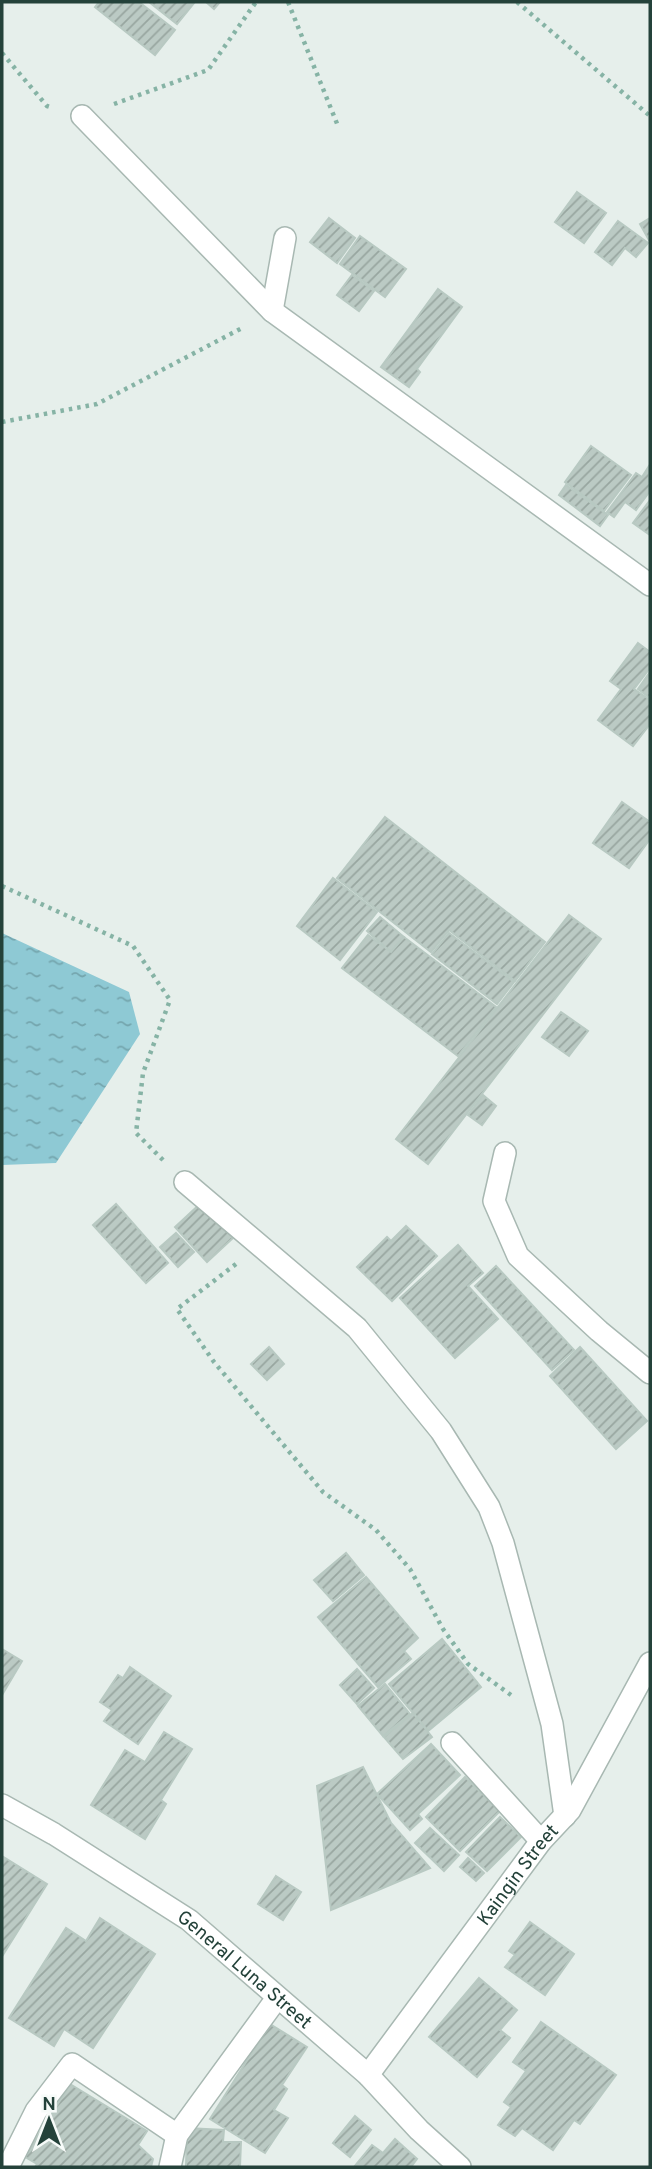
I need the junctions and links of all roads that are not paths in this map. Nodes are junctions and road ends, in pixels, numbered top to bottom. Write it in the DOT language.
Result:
graph roads {
  1 [pos="82,116"];
  2 [pos="285,238"];
  3 [pos="272,312"];
  4 [pos="650,585"];
  5 [pos="505,1153"];
  6 [pos="185,1182"];
  7 [pos="650,1373"];
  8 [pos="650,1663"];
  9 [pos="452,1743"];
  10 [pos="2,1805"];
  11 [pos="565,1816"];
  12 [pos="541,1841"];
  13 [pos="276,1997"];
  14 [pos="369,2075"];
  15 [pos="177,2135"];
  16 [pos="8,2167"];
  17 [pos="170,2167"];
  18 [pos="460,2167"];
  1 -- 3 [label="street"];
  2 -- 3 [label="street"];
  3 -- 4 [label="street"];
  5 -- 7 [label="street"];
  6 -- 11 [label="street"];
  8 -- 11 [label="street, Kaingin Street"];
  9 -- 12 [label="street"];
  10 -- 13 [label="street, General Luna Street"];
  11 -- 12 [label="street, Kaingin Street"];
  12 -- 14 [label="street, Kaingin Street"];
  13 -- 14 [label="street, General Luna Street"];
  13 -- 15 [label="street"];
  14 -- 18 [label="street, General Luna Street"];
  15 -- 16 [label="street"];
  15 -- 17 [label="street"];
}
